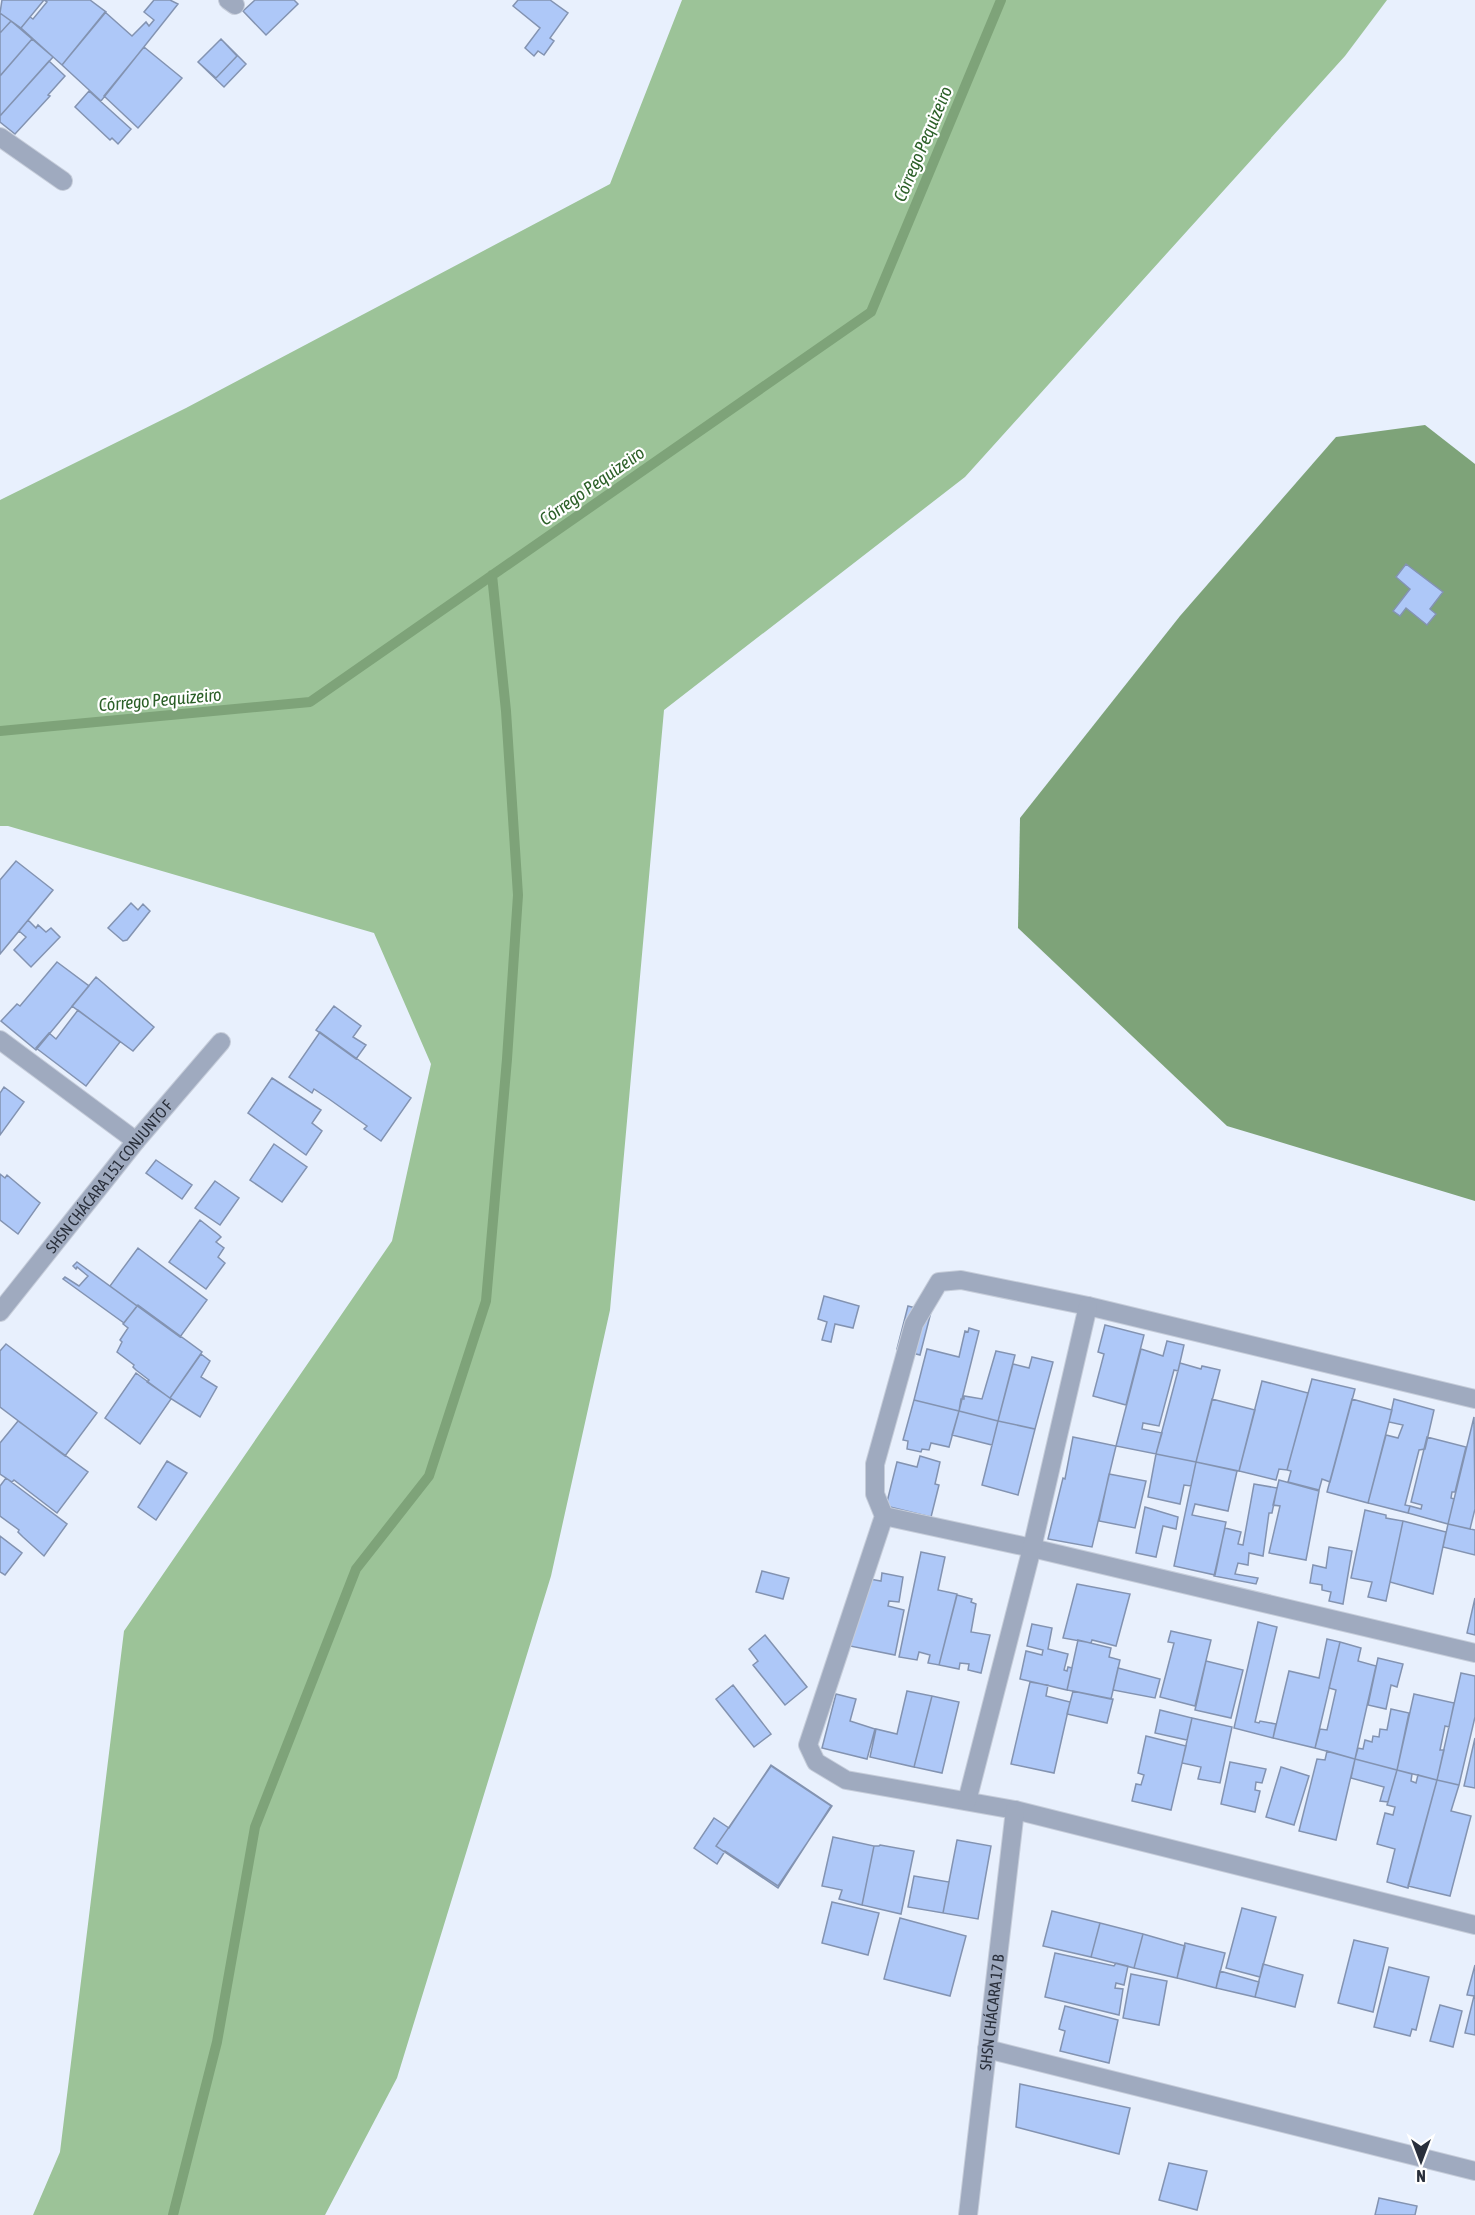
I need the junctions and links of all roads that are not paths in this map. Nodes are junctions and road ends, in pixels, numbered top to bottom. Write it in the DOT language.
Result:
graph roads {
  1 [pos="0,137"];
  2 [pos="63,181"];
  3 [pos="0,1040"];
  4 [pos="221,1042"];
  5 [pos="136,1142"];
  6 [pos="1088,1306"];
  7 [pos="0,1312"];
  8 [pos="1475,1399"];
  9 [pos="884,1516"];
  10 [pos="1032,1548"];
  11 [pos="1475,1653"];
  12 [pos="967,1801"];
  13 [pos="1015,1810"];
  14 [pos="1475,1925"];
  15 [pos="987,2049"];
  16 [pos="1475,2171"];
  17 [pos="968,2215"];
  1 -- 2 [label="street"];
  3 -- 5 [label="street"];
  4 -- 5 [label="street, SHSN CHÁCARA 151 CONJUNTO F"];
  5 -- 7 [label="street, SHSN CHÁCARA 151 CONJUNTO F"];
  6 -- 8 [label="street"];
  6 -- 9 [label="street"];
  6 -- 10 [label="street"];
  9 -- 10 [label="street"];
  9 -- 12 [label="street"];
  10 -- 11 [label="street"];
  10 -- 12 [label="street"];
  12 -- 13 [label="street"];
  13 -- 14 [label="street"];
  13 -- 15 [label="street, SHSN CHÁCARA 17 B"];
  15 -- 16 [label="street"];
  15 -- 17 [label="street, SHSN CHÁCARA 17 B"];
}
